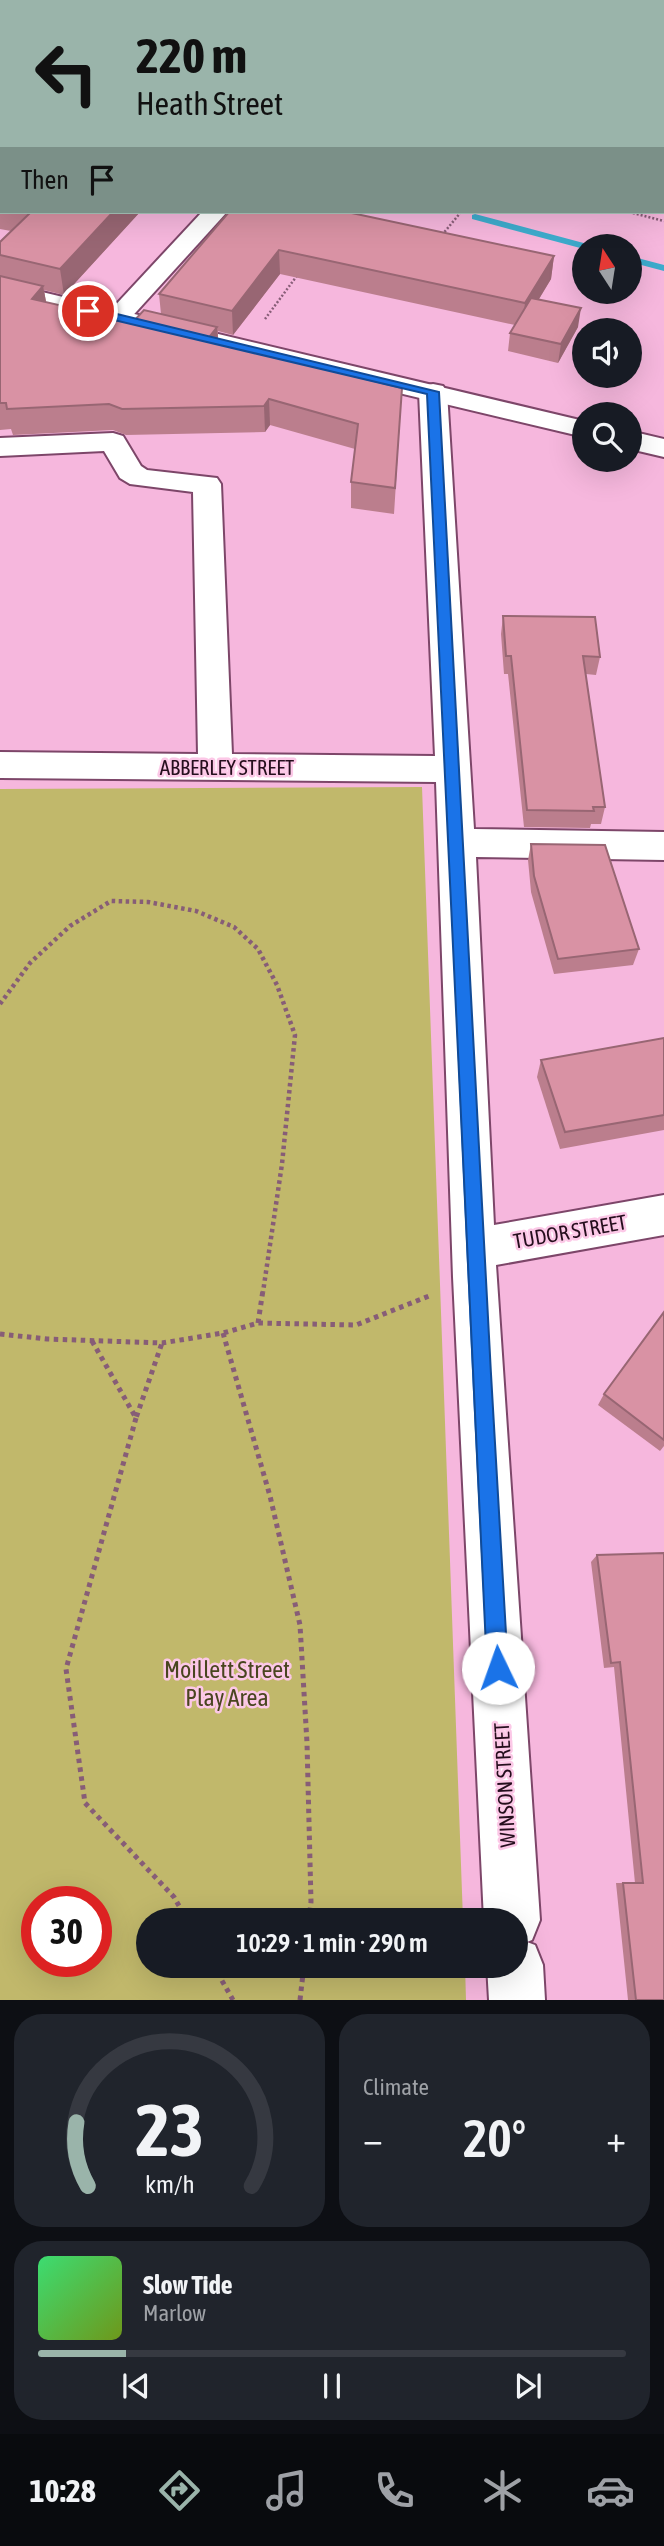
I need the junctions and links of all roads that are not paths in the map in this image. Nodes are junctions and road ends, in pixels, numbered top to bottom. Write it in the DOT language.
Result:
graph roads {
  1 [pos="213,214"];
  2 [pos="0,290"];
  3 [pos="118,317"];
  4 [pos="433,392"];
  5 [pos="572,426"];
  6 [pos="642,443"];
  7 [pos="0,447"];
  8 [pos="664,448"];
  9 [pos="0,765"];
  10 [pos="215,768"];
  11 [pos="453,769"];
  12 [pos="457,843"];
  13 [pos="664,846"];
  14 [pos="664,1215"];
  15 [pos="475,1263"];
  16 [pos="511,1908"];
  17 [pos="516,1978"];
  18 [pos="517,2000"];
  1 -- 3 [label="street"];
  2 -- 3 [label="street"];
  3 -- 4 [label="street"];
  4 -- 5 [label="street"];
  4 -- 11 [label="street, WINSON STREET"];
  6 -- 8 [label="street"];
  7 -- 10 [label="street"];
  9 -- 10 [label="street, ABBERLEY STREET"];
  10 -- 11 [label="street, ABBERLEY STREET"];
  11 -- 12 [label="street, WINSON STREET"];
  12 -- 13 [label="street"];
  12 -- 15 [label="street, WINSON STREET"];
  14 -- 15 [label="street, TUDOR STREET"];
  15 -- 16 [label="street, WINSON STREET"];
  17 -- 18 [label="street"];
}
